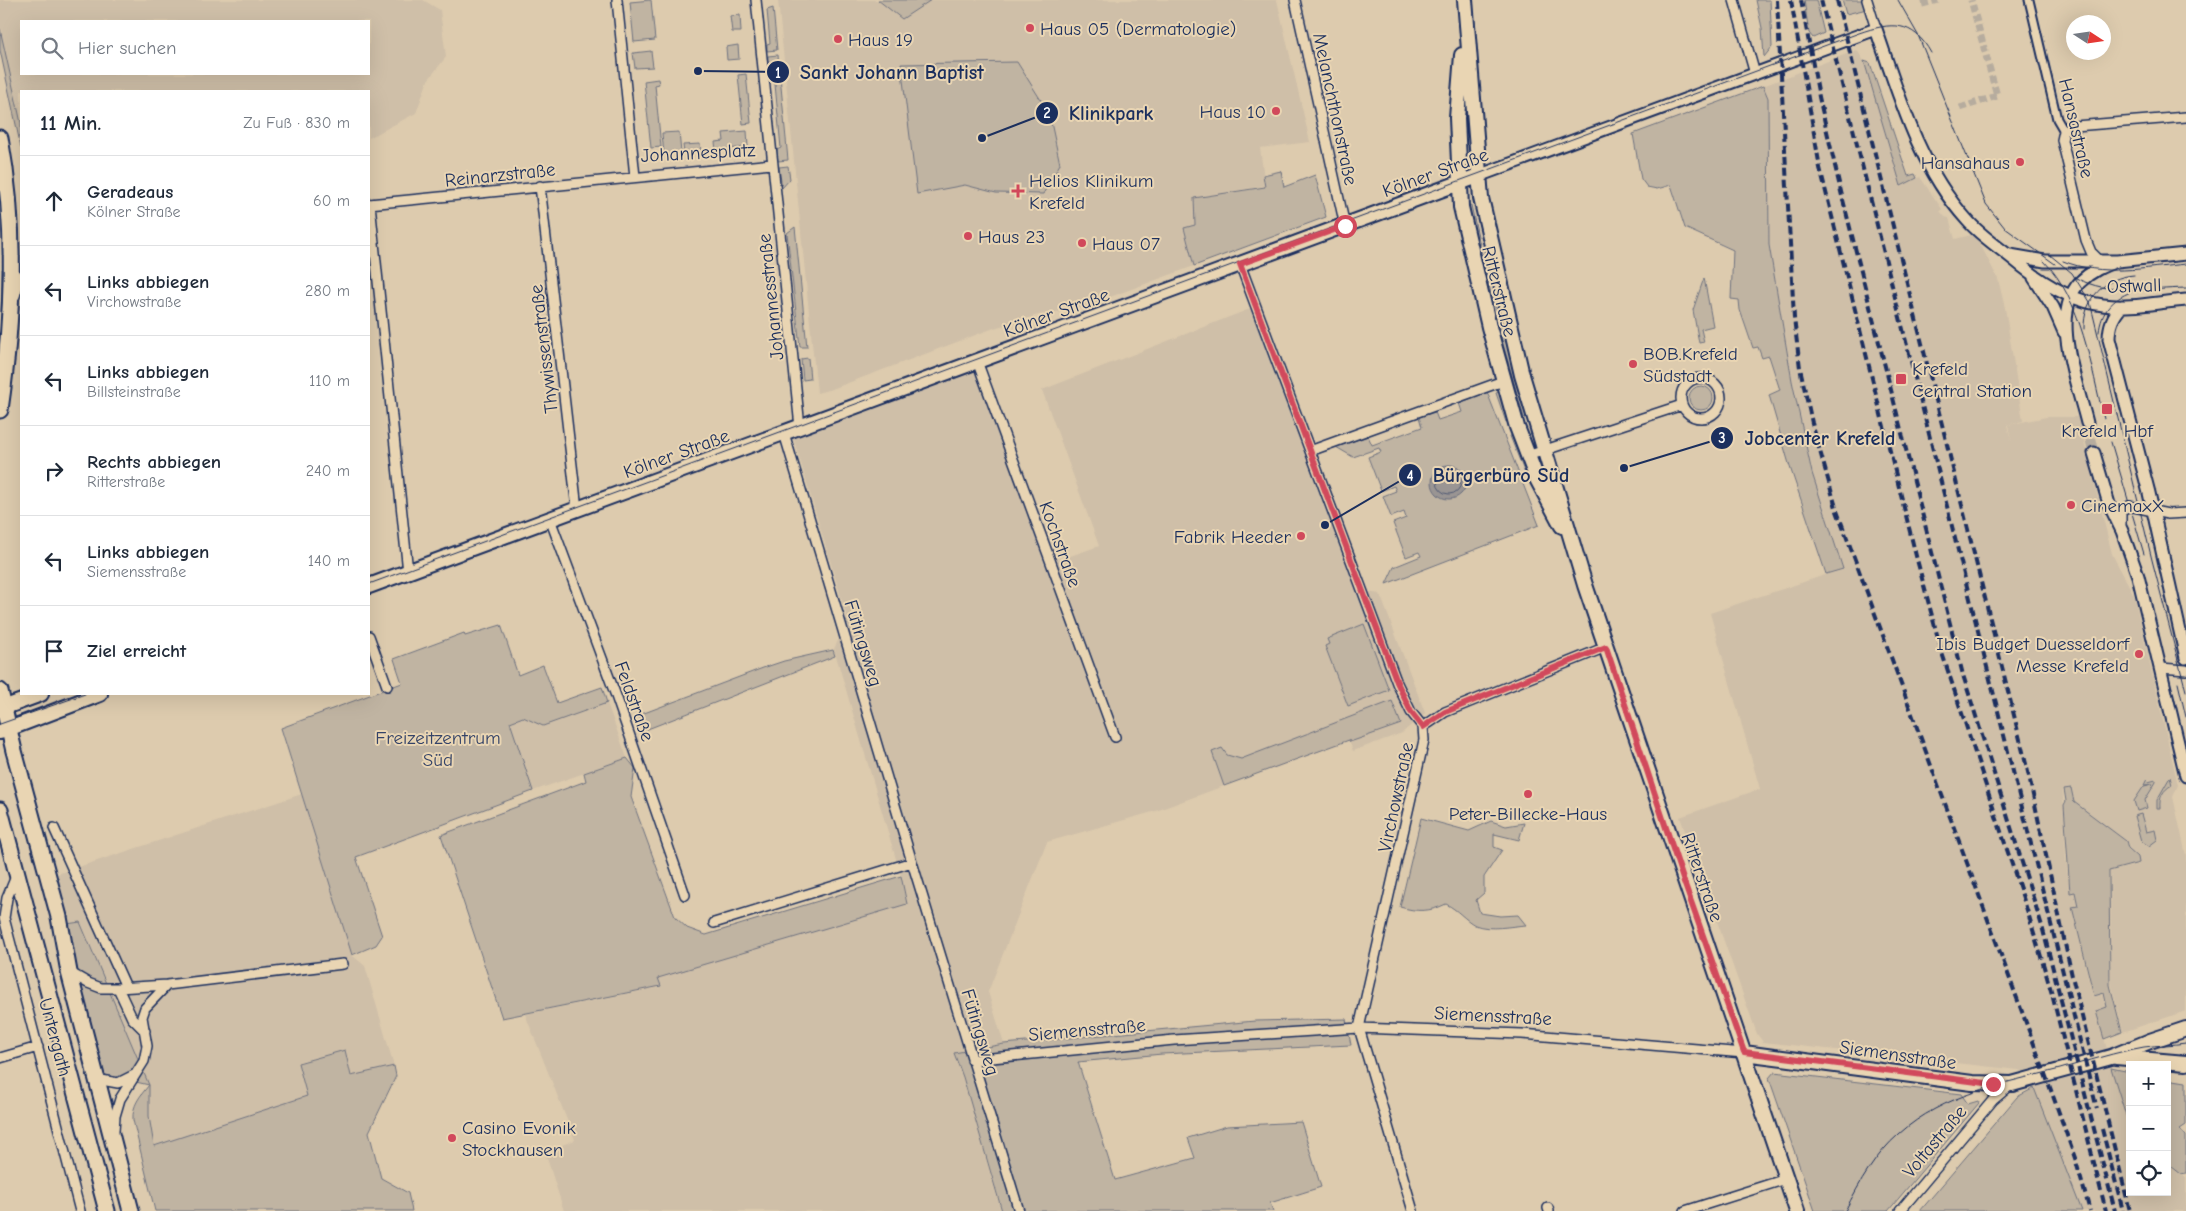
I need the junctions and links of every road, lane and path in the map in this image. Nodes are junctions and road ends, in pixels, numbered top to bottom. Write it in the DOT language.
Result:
graph roads {
  1 [pos="617,0"];
  2 [pos="756,0"];
  3 [pos="1295,0"];
  4 [pos="1465,0"];
  5 [pos="1734,0"];
  6 [pos="1867,0"];
  7 [pos="2029,0"];
  8 [pos="1466,22"];
  9 [pos="1876,29"];
  10 [pos="1755,74"];
  11 [pos="2186,117"];
  12 [pos="2064,131"];
  13 [pos="0,138"];
  14 [pos="772,164"];
  15 [pos="1478,176"];
  16 [pos="635,177"];
  17 [pos="1458,183"];
  18 [pos="540,186"];
  19 [pos="370,204"];
  20 [pos="370,213"];
  21 [pos="1345,226"];
  22 [pos="2186,254"];
  23 [pos="2008,255"];
  24 [pos="2099,260"];
  25 [pos="2117,261"];
  26 [pos="1240,264"];
  27 [pos="2030,273"];
  28 [pos="20,279"];
  29 [pos="2071,296"];
  30 [pos="2186,300"];
  31 [pos="2122,306"];
  32 [pos="11,310"];
  33 [pos="2067,342"];
  34 [pos="977,362"];
  35 [pos="1503,381"];
  36 [pos="1682,406"];
  37 [pos="0,410"];
  38 [pos="2087,423"];
  39 [pos="800,427"];
  40 [pos="784,433"];
  41 [pos="1310,451"];
  42 [pos="1544,451"];
  43 [pos="2094,454"];
  44 [pos="1528,456"];
  45 [pos="578,509"];
  46 [pos="2153,510"];
  47 [pos="2186,513"];
  48 [pos="550,519"];
  49 [pos="2122,531"];
  50 [pos="1575,554"];
  51 [pos="408,572"];
  52 [pos="370,586"];
  53 [pos="370,639"];
  54 [pos="1606,647"];
  55 [pos="2186,658"];
  56 [pos="2161,668"];
  57 [pos="2186,670"];
  58 [pos="386,686"];
  59 [pos="0,691"];
  60 [pos="38,695"];
  61 [pos="97,695"];
  62 [pos="2,708"];
  63 [pos="1423,727"];
  64 [pos="4,730"];
  65 [pos="1115,737"];
  66 [pos="2186,776"];
  67 [pos="0,810"];
  68 [pos="54,828"];
  69 [pos="912,862"];
  70 [pos="17,874"];
  71 [pos="685,894"];
  72 [pos="714,923"];
  73 [pos="343,964"];
  74 [pos="69,972"];
  75 [pos="167,985"];
  76 [pos="122,988"];
  77 [pos="1359,1028"];
  78 [pos="2186,1029"];
  79 [pos="144,1031"];
  80 [pos="62,1037"];
  81 [pos="38,1047"];
  82 [pos="1744,1052"];
  83 [pos="2111,1057"];
  84 [pos="0,1058"];
  85 [pos="972,1060"];
  86 [pos="2186,1063"];
  87 [pos="135,1075"];
  88 [pos="96,1079"];
  89 [pos="2012,1084"];
  90 [pos="114,1148"];
  91 [pos="1786,1179"];
  92 [pos="80,1211"];
  93 [pos="107,1211"];
  94 [pos="131,1211"];
  95 [pos="1019,1211"];
  96 [pos="1413,1211"];
  97 [pos="1685,1211"];
  98 [pos="1797,1211"];
  99 [pos="1900,1211"];
  1 -- 16 [label="street, Johannesplatz"];
  2 -- 14 [label="street, Johannesplatz"];
  3 -- 21 [label="street, Melanchthonstraße"];
  4 -- 8 [label="main road, Ritterstraße"];
  5 -- 10 [label="street"];
  6 -- 9 [label="street"];
  7 -- 12 [label="street, Hansastraße"];
  8 -- 15 [label="main road, Ritterstraße"];
  8 -- 17 [label="main road, Ritterstraße"];
  9 -- 10 [label="street, Kölner Straße"];
  9 -- 23 [label="street"];
  10 -- 15 [label="street, Kölner Straße"];
  11 -- 12 [label="street"];
  12 -- 24 [label="street, Hansastraße"];
  13 -- 32 [label="main road"];
  14 -- 16 [label="street, Johannesplatz"];
  14 -- 39 [label="street, Johannesstraße"];
  15 -- 17 [label="main road, Kölner Straße"];
  15 -- 42 [label="main road, Ritterstraße"];
  16 -- 18 [label="street, Reinarzstraße"];
  17 -- 21 [label="main road, Kölner Straße"];
  17 -- 35 [label="main road, Ritterstraße"];
  18 -- 19 [label="street, Reinarzstraße"];
  18 -- 45 [label="street, Thywissenstraße"];
  20 -- 51 [label="street"];
  21 -- 26 [label="main road, Kölner Straße"];
  22 -- 25 [label="street, Ostwall"];
  23 -- 24 [label="street, Ostwall"];
  23 -- 27 [label="street"];
  24 -- 25 [label="street, Ostwall"];
  25 -- 29 [label="street"];
  26 -- 34 [label="main road, Kölner Straße"];
  26 -- 41 [label="street, Virchowstraße"];
  27 -- 29 [label="street, Ostwall"];
  27 -- 33 [label="street"];
  28 -- 32 [label="street"];
  29 -- 31 [label="street, Ostwall"];
  29 -- 33 [label="street"];
  30 -- 31 [label="street, Ostwall"];
  31 -- 46 [label="street"];
  32 -- 37 [label="main road"];
  33 -- 38 [label="street"];
  34 -- 39 [label="main road, Kölner Straße"];
  34 -- 65 [label="street, Kochstraße"];
  35 -- 41 [label="street"];
  35 -- 44 [label="main road, Ritterstraße"];
  36 -- 36 [label="street"];
  36 -- 42 [label="street"];
  39 -- 40 [label="main road, Kölner Straße"];
  40 -- 45 [label="main road, Kölner Straße"];
  40 -- 69 [label="street, Fütingsweg"];
  41 -- 63 [label="street, Virchowstraße"];
  42 -- 44 [label="street"];
  42 -- 50 [label="main road, Ritterstraße"];
  43 -- 49 [label="street"];
  44 -- 50 [label="main road, Ritterstraße"];
  45 -- 48 [label="main road, Kölner Straße"];
  46 -- 47 [label="street"];
  46 -- 49 [label="street"];
  46 -- 55 [label="street"];
  48 -- 51 [label="main road, Kölner Straße"];
  48 -- 71 [label="street, Feldstraße"];
  49 -- 56 [label="street"];
  50 -- 54 [label="main road, Ritterstraße"];
  51 -- 52 [label="main road, Kölner Straße"];
  53 -- 58 [label="street"];
  54 -- 63 [label="street"];
  54 -- 82 [label="main road, Ritterstraße"];
  56 -- 57 [label="street"];
  56 -- 66 [label="street"];
  59 -- 62 [label="main road, Untergath"];
  60 -- 62 [label="main road"];
  61 -- 64 [label="main road"];
  62 -- 64 [label="main road, Untergath"];
  63 -- 77 [label="street, Virchowstraße"];
  64 -- 74 [label="main road, Untergath"];
  67 -- 70 [label="main road, Untergath"];
  68 -- 76 [label="street"];
  69 -- 72 [label="street"];
  69 -- 85 [label="street, Fütingsweg"];
  70 -- 80 [label="main road, Untergath"];
  70 -- 81 [label="street, Untergath"];
  73 -- 75 [label="street, Untergath"];
  74 -- 76 [label="street, Untergath"];
  74 -- 88 [label="main road, Untergath"];
  75 -- 76 [label="street, Untergath"];
  75 -- 79 [label="street, Untergath"];
  76 -- 79 [label="street"];
  77 -- 82 [label="street, Siemensstraße"];
  77 -- 85 [label="street, Siemensstraße"];
  77 -- 96 [label="street, Virchowstraße"];
  78 -- 83 [label="main road, Voltastraße"];
  79 -- 87 [label="street, Untergath"];
  80 -- 88 [label="main road"];
  80 -- 93 [label="main road, Untergath"];
  81 -- 84 [label="street"];
  81 -- 92 [label="street, Untergath"];
  82 -- 89 [label="main road, Siemensstraße"];
  82 -- 91 [label="main road, Ritterstraße"];
  83 -- 86 [label="main road, Voltastraße"];
  83 -- 89 [label="main road, Voltastraße"];
  85 -- 95 [label="street, Fütingsweg"];
  87 -- 88 [label="street, Untergath"];
  87 -- 90 [label="street, Untergath"];
  88 -- 90 [label="main road, Untergath"];
  89 -- 99 [label="street, Voltastraße"];
  90 -- 94 [label="main road, Untergath"];
  91 -- 97 [label="street"];
  91 -- 98 [label="main road, Ritterstraße"];
}
